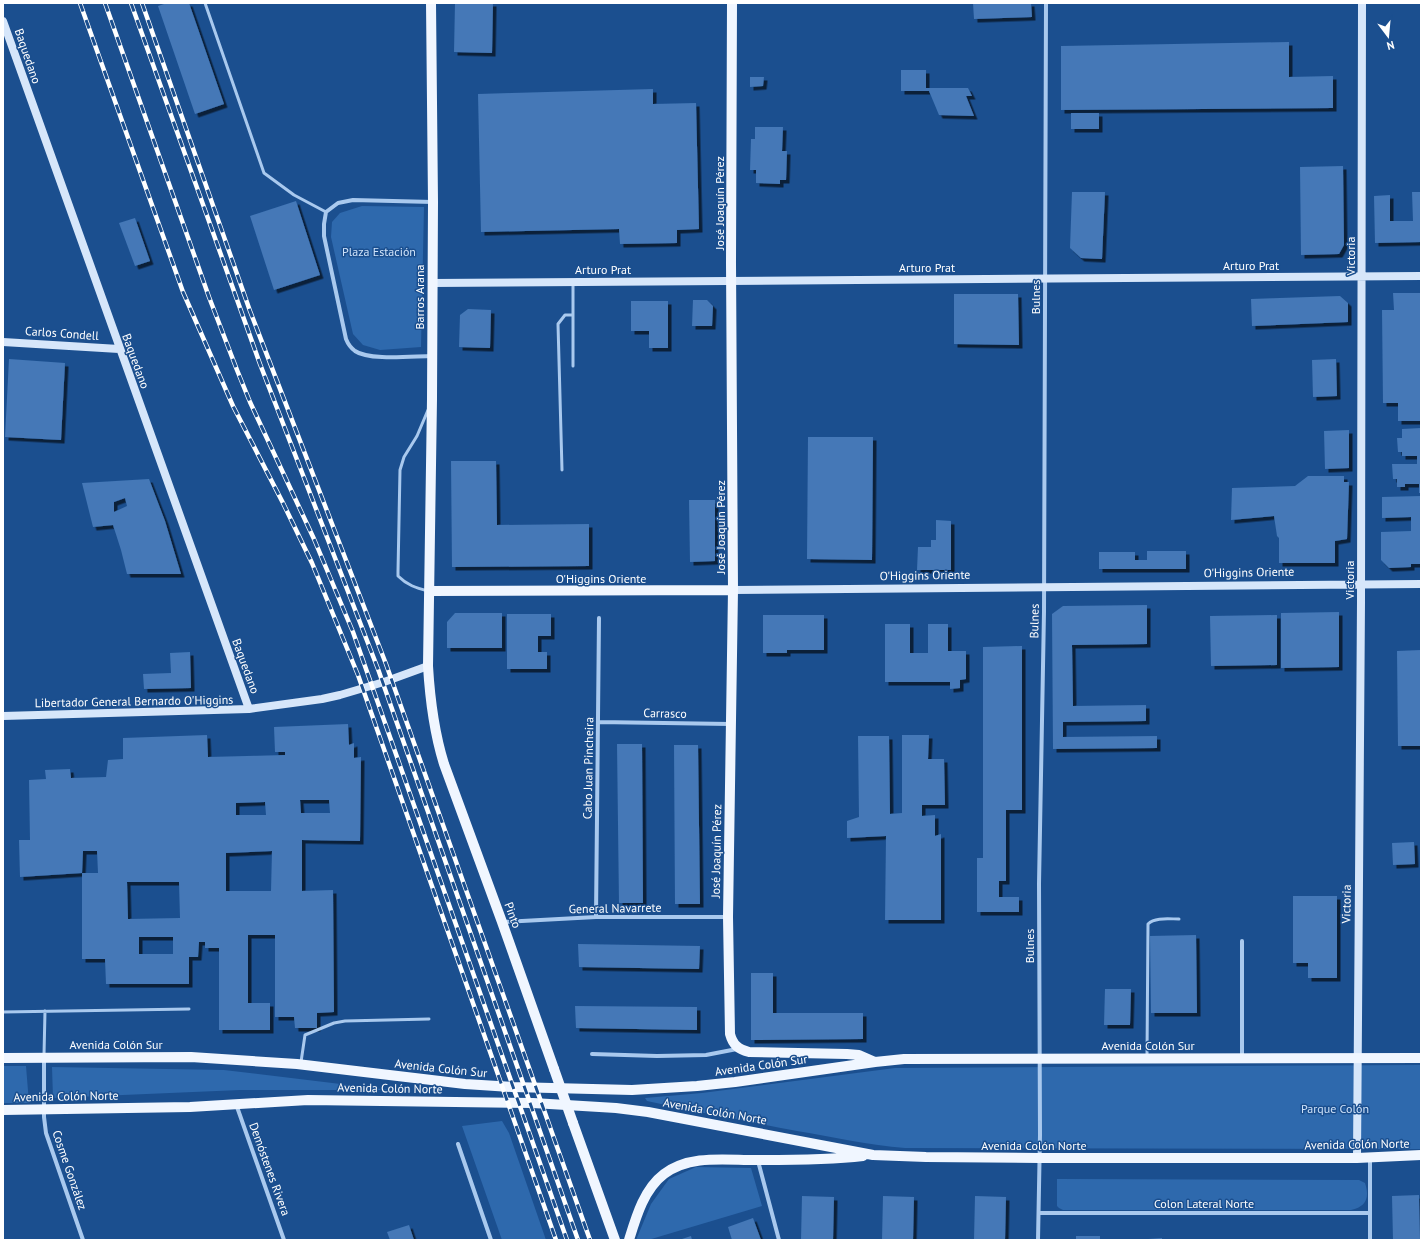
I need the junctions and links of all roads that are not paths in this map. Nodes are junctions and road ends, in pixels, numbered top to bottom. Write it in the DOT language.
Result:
graph roads {
  1 [pos="205,3"];
  2 [pos="431,3"];
  3 [pos="732,3"];
  4 [pos="1046,3"];
  5 [pos="1362,3"];
  6 [pos="3,21"];
  7 [pos="433,202"];
  8 [pos="326,212"];
  9 [pos="1362,276"];
  10 [pos="1421,276"];
  11 [pos="1045,278"];
  12 [pos="732,281"];
  13 [pos="573,282"];
  14 [pos="432,283"];
  15 [pos="573,315"];
  16 [pos="3,342"];
  17 [pos="119,349"];
  18 [pos="432,356"];
  19 [pos="573,366"];
  20 [pos="432,399"];
  21 [pos="562,470"];
  22 [pos="1361,584"];
  23 [pos="1421,584"];
  24 [pos="1044,588"];
  25 [pos="733,590"];
  26 [pos="430,591"];
  27 [pos="599,618"];
  28 [pos="428,666"];
  29 [pos="249,709"];
  30 [pos="3,716"];
  31 [pos="598,722"];
  32 [pos="731,724"];
  33 [pos="596,917"];
  34 [pos="728,917"];
  35 [pos="1179,919"];
  36 [pos="502,922"];
  37 [pos="1242,941"];
  38 [pos="189,1009"];
  39 [pos="45,1011"];
  40 [pos="3,1012"];
  41 [pos="429,1019"];
  42 [pos="739,1048"];
  43 [pos="592,1054"];
  44 [pos="1357,1057"];
  45 [pos="3,1058"];
  46 [pos="44,1058"];
  47 [pos="1040,1058"];
  48 [pos="1147,1058"];
  49 [pos="1242,1058"];
  50 [pos="1421,1058"];
  51 [pos="875,1062"];
  52 [pos="301,1064"];
  53 [pos="236,1104"];
  54 [pos="3,1110"];
  55 [pos="44,1110"];
  56 [pos="458,1144"];
  57 [pos="873,1155"];
  58 [pos="1421,1155"];
  59 [pos="1370,1157"];
  60 [pos="1040,1158"];
  61 [pos="1357,1158"];
  62 [pos="757,1160"];
  63 [pos="1039,1213"];
  64 [pos="1370,1213"];
  65 [pos="83,1240"];
  66 [pos="284,1240"];
  67 [pos="491,1240"];
  68 [pos="615,1240"];
  69 [pos="629,1240"];
  70 [pos="779,1240"];
  71 [pos="1038,1240"];
  72 [pos="1370,1240"];
  1 -- 8 [label="lane"];
  2 -- 7 [label="main road, Barros Arana"];
  3 -- 12 [label="main road, José Joaquín Pérez"];
  4 -- 11 [label="street, Bulnes"];
  5 -- 9 [label="street, Victoria"];
  6 -- 17 [label="street, Baquedano"];
  7 -- 8 [label="street"];
  7 -- 14 [label="main road, Barros Arana"];
  8 -- 18 [label="street"];
  9 -- 10 [label="street, Arturo Prat"];
  9 -- 11 [label="street, Arturo Prat"];
  9 -- 22 [label="street, Victoria"];
  11 -- 12 [label="street, Arturo Prat"];
  11 -- 24 [label="street, Bulnes"];
  12 -- 13 [label="street, Arturo Prat"];
  12 -- 25 [label="main road, José Joaquín Pérez"];
  13 -- 14 [label="street, Arturo Prat"];
  13 -- 15 [label="lane"];
  14 -- 18 [label="main road, Barros Arana"];
  15 -- 19 [label="lane"];
  15 -- 21 [label="lane"];
  16 -- 17 [label="street, Carlos Condell"];
  17 -- 29 [label="street, Baquedano"];
  18 -- 20 [label="main road, Barros Arana"];
  20 -- 26 [label="main road, Barros Arana"];
  20 -- 26 [label="lane"];
  22 -- 23 [label="street, O'Higgins Oriente"];
  22 -- 24 [label="street, O'Higgins Oriente"];
  22 -- 44 [label="street, Victoria"];
  24 -- 25 [label="street, O'Higgins Oriente"];
  24 -- 47 [label="street, Bulnes"];
  25 -- 26 [label="main road, O'Higgins Oriente"];
  25 -- 32 [label="main road, José Joaquín Pérez"];
  26 -- 28 [label="main road, Pinto"];
  27 -- 31 [label="street, Cabo Juan Pincheira"];
  28 -- 29 [label="street, Libertador General Bernardo O'Higgins"];
  28 -- 36 [label="main road, Pinto"];
  29 -- 30 [label="street, Libertador General Bernardo O'Higgins"];
  31 -- 32 [label="street, Carrasco"];
  31 -- 33 [label="street, Cabo Juan Pincheira"];
  32 -- 34 [label="main road, José Joaquín Pérez"];
  33 -- 34 [label="street, General Navarrete"];
  33 -- 36 [label="street, General Navarrete"];
  34 -- 42 [label="main road, José Joaquín Pérez"];
  35 -- 48 [label="lane"];
  36 -- 68 [label="main road, Pinto, bridge"];
  37 -- 49 [label="street"];
  38 -- 39 [label="lane"];
  39 -- 40 [label="lane"];
  39 -- 46 [label="lane"];
  41 -- 52 [label="lane"];
  42 -- 43 [label="street, Avenida Colón Sur"];
  42 -- 51 [label="main road, Avenida Colón Sur"];
  44 -- 49 [label="main road, Avenida Colón Sur"];
  44 -- 50 [label="main road, Avenida Colón Sur"];
  44 -- 61 [label="street, Victoria"];
  45 -- 46 [label="main road, Avenida Colón Sur"];
  46 -- 52 [label="main road, Avenida Colón Sur"];
  46 -- 55 [label="street, Cosme González"];
  47 -- 48 [label="main road, Avenida Colón Sur"];
  47 -- 51 [label="main road, Avenida Colón Sur"];
  47 -- 60 [label="street, Bulnes"];
  48 -- 49 [label="main road, Avenida Colón Sur"];
  51 -- 52 [label="main road, Avenida Colón Sur"];
  53 -- 55 [label="main road, Avenida Colón Norte"];
  53 -- 57 [label="main road, Avenida Colón Norte"];
  53 -- 66 [label="street, Demóstenes Rivera"];
  54 -- 55 [label="main road, Avenida Colón Norte"];
  55 -- 65 [label="street, Cosme González"];
  56 -- 67 [label="street"];
  57 -- 60 [label="main road, Avenida Colón Norte"];
  57 -- 62 [label="main road"];
  58 -- 59 [label="main road, Avenida Colón Norte"];
  59 -- 61 [label="main road, Avenida Colón Norte"];
  59 -- 64 [label="street"];
  60 -- 61 [label="main road, Avenida Colón Norte"];
  60 -- 63 [label="street, Bulnes"];
  62 -- 69 [label="main road"];
  62 -- 70 [label="street"];
  63 -- 64 [label="street, Colon Lateral Norte"];
  63 -- 71 [label="street, Bulnes"];
  64 -- 72 [label="street"];
}
